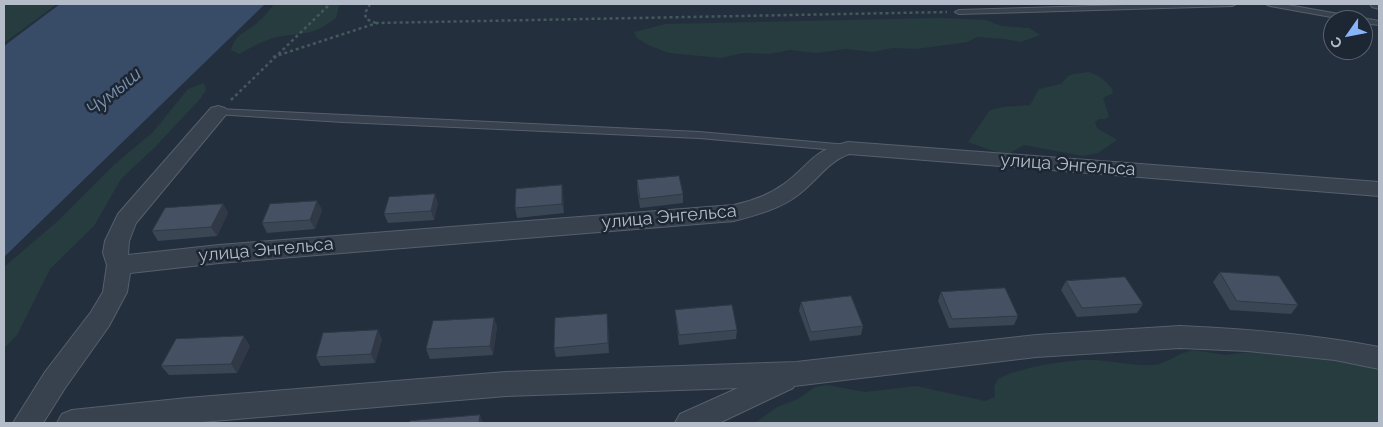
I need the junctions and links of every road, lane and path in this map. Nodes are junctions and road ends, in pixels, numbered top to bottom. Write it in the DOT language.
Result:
graph roads {
  1 [pos="330,4"];
  2 [pos="370,4"];
  3 [pos="1232,4"];
  4 [pos="1270,4"];
  5 [pos="959,12"];
  6 [pos="377,23"];
  7 [pos="1379,23"];
  8 [pos="273,57"];
  9 [pos="218,112"];
  10 [pos="848,148"];
  11 [pos="1379,188"];
  12 [pos="119,265"];
  13 [pos="1379,358"];
  14 [pos="796,374"];
  15 [pos="27,423"];
  16 [pos="72,423"];
  17 [pos="690,423"];
  1 -- 8 [label="path"];
  2 -- 6 [label="path"];
  3 -- 5 [label="lane"];
  4 -- 7 [label="lane"];
  5 -- 6 [label="path"];
  6 -- 8 [label="path"];
  8 -- 9 [label="path"];
  9 -- 10 [label="lane"];
  9 -- 12 [label="street"];
  10 -- 11 [label="street, улица Энгельса"];
  10 -- 12 [label="street, улица Энгельса"];
  12 -- 15 [label="street"];
  13 -- 14 [label="street"];
  14 -- 16 [label="street"];
  14 -- 17 [label="street"];
}
